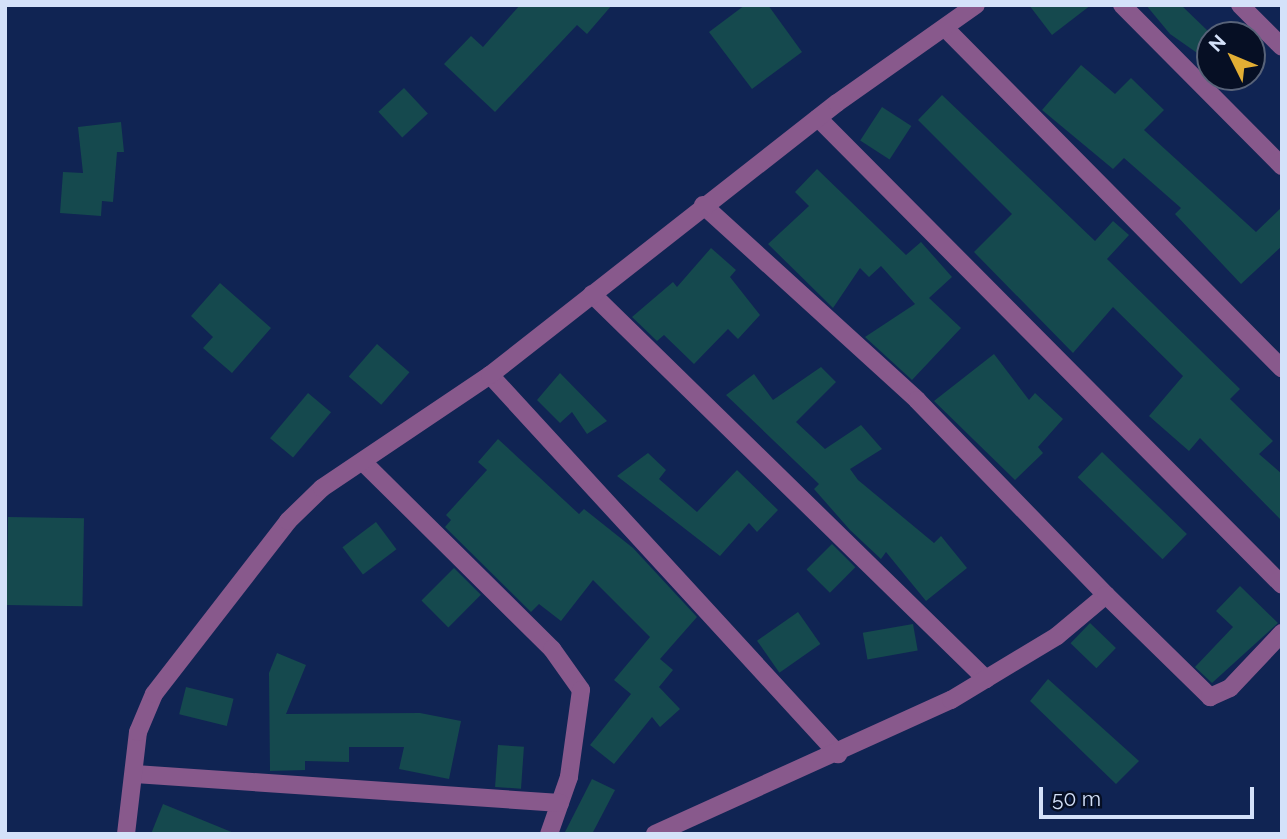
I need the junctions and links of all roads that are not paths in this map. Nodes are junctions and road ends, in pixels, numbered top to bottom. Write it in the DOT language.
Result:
graph roads {
  1 [pos="976,5"];
  2 [pos="1122,5"];
  3 [pos="1240,5"];
  4 [pos="945,28"];
  5 [pos="1282,47"];
  6 [pos="818,118"];
  7 [pos="1282,166"];
  8 [pos="703,205"];
  9 [pos="592,294"];
  10 [pos="1282,368"];
  11 [pos="490,375"];
  12 [pos="363,462"];
  13 [pos="1282,584"];
  14 [pos="1106,595"];
  15 [pos="1282,633"];
  16 [pos="986,679"];
  17 [pos="838,754"];
  18 [pos="135,774"];
  19 [pos="560,803"];
  20 [pos="126,834"];
  21 [pos="549,834"];
  22 [pos="655,834"];
  1 -- 4 [label="street"];
  2 -- 7 [label="street"];
  3 -- 5 [label="street"];
  4 -- 6 [label="street"];
  4 -- 10 [label="street"];
  6 -- 8 [label="street"];
  6 -- 13 [label="street"];
  8 -- 9 [label="street"];
  8 -- 14 [label="street"];
  9 -- 11 [label="street"];
  9 -- 16 [label="street"];
  11 -- 12 [label="street"];
  11 -- 17 [label="street"];
  12 -- 18 [label="street"];
  12 -- 19 [label="street"];
  14 -- 15 [label="street"];
  14 -- 16 [label="street"];
  16 -- 17 [label="street"];
  17 -- 22 [label="street"];
  18 -- 19 [label="street"];
  18 -- 20 [label="street"];
  19 -- 21 [label="street"];
}
